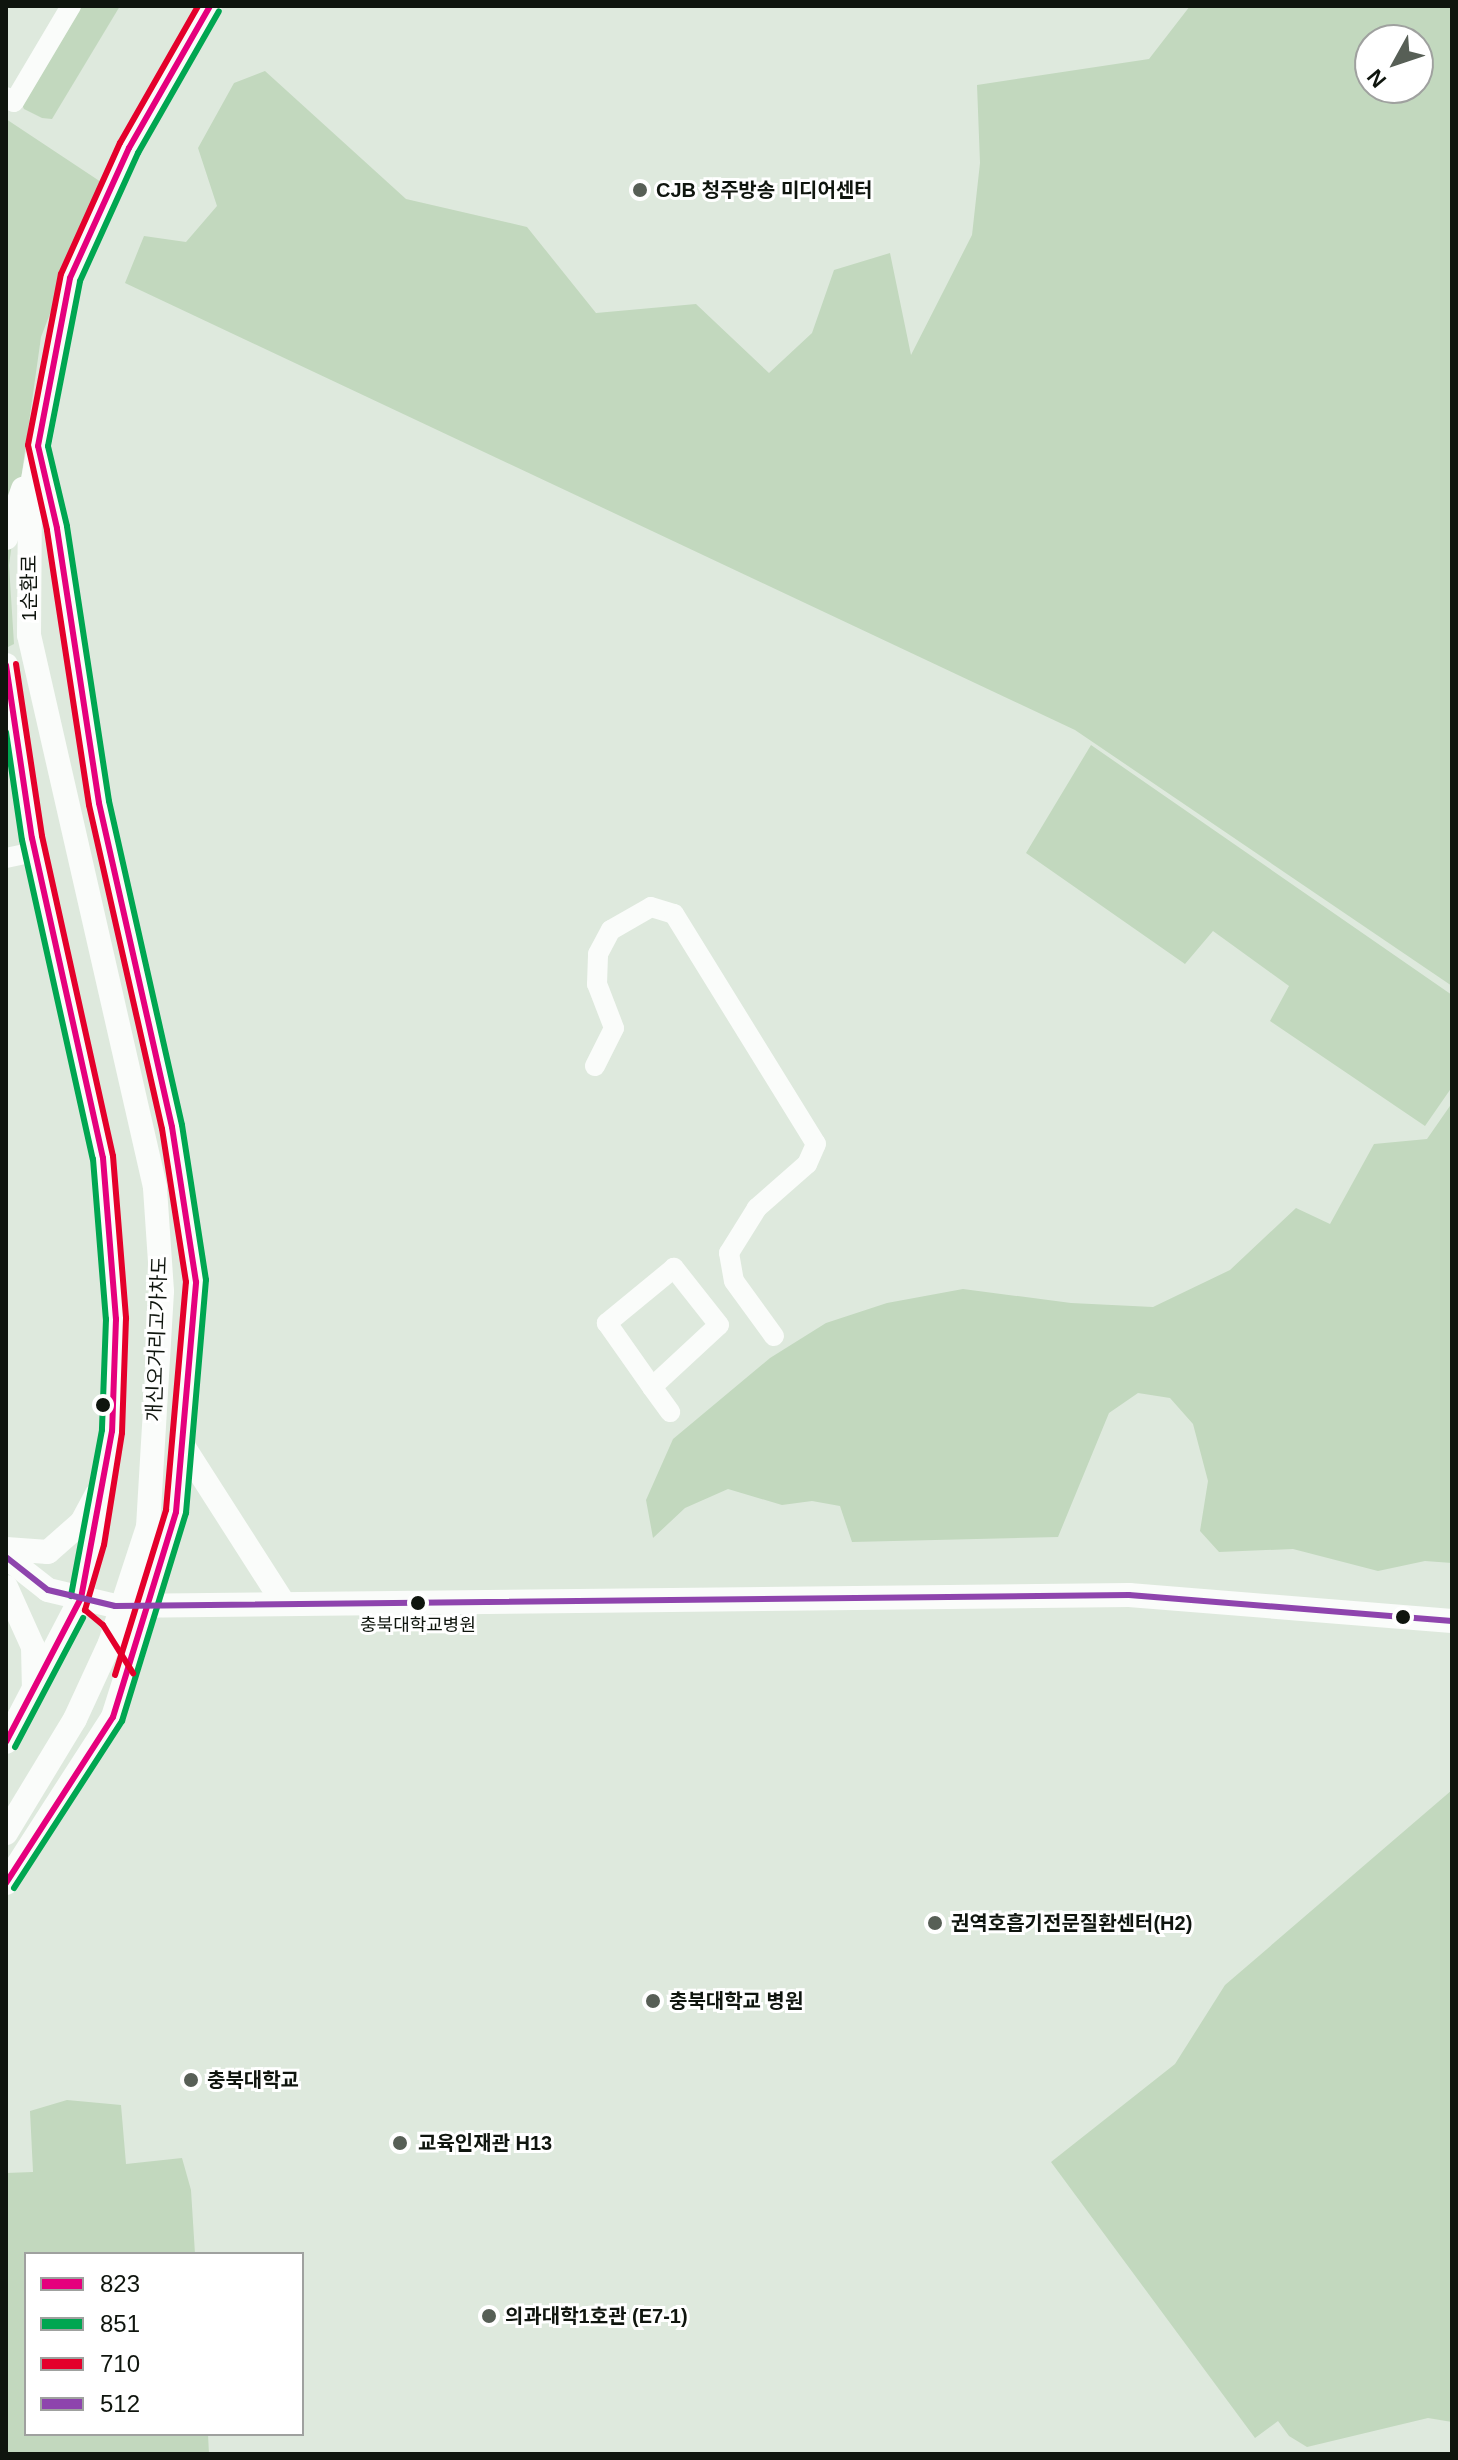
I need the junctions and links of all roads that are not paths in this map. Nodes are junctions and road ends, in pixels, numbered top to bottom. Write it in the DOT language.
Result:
graph roads {
  1 [pos="71,6"];
  2 [pos="210,6"];
  3 [pos="10,99"];
  4 [pos="38,446"];
  5 [pos="6,538"];
  6 [pos="29,635"];
  7 [pos="6,665"];
  8 [pos="35,852"];
  9 [pos="6,858"];
  10 [pos="595,1066"];
  11 [pos="774,1336"];
  12 [pos="652,1387"];
  13 [pos="670,1412"];
  14 [pos="183,1446"];
  15 [pos="103,1483"];
  16 [pos="6,1549"];
  17 [pos="6,1557"];
  18 [pos="6,1587"];
  19 [pos="81,1598"];
  20 [pos="282,1601"];
  21 [pos="149,1604"];
  22 [pos="1452,1621"];
  23 [pos="33,1697"];
  24 [pos="6,1742"];
  25 [pos="6,1833"];
  26 [pos="6,1883"];
  1 -- 3 [label="street"];
  2 -- 4 [label="main road, 1순환로"];
  4 -- 5 [label="main road"];
  4 -- 6 [label="main road, 1순환로"];
  4 -- 14 [label="main road, 1순환로"];
  6 -- 25 [label="main road, 개신오거리고가차도"];
  7 -- 8 [label="main road"];
  8 -- 9 [label="street"];
  8 -- 15 [label="main road"];
  10 -- 11 [label="street"];
  12 -- 12 [label="street"];
  12 -- 13 [label="street"];
  14 -- 20 [label="main road"];
  14 -- 21 [label="main road, 1순환로"];
  15 -- 16 [label="main road"];
  15 -- 19 [label="main road"];
  17 -- 19 [label="main road"];
  18 -- 23 [label="main road"];
  19 -- 21 [label="main road"];
  19 -- 23 [label="main road"];
  20 -- 21 [label="main road"];
  20 -- 22 [label="main road"];
  21 -- 26 [label="main road, 1순환로"];
  23 -- 24 [label="main road"];
}
